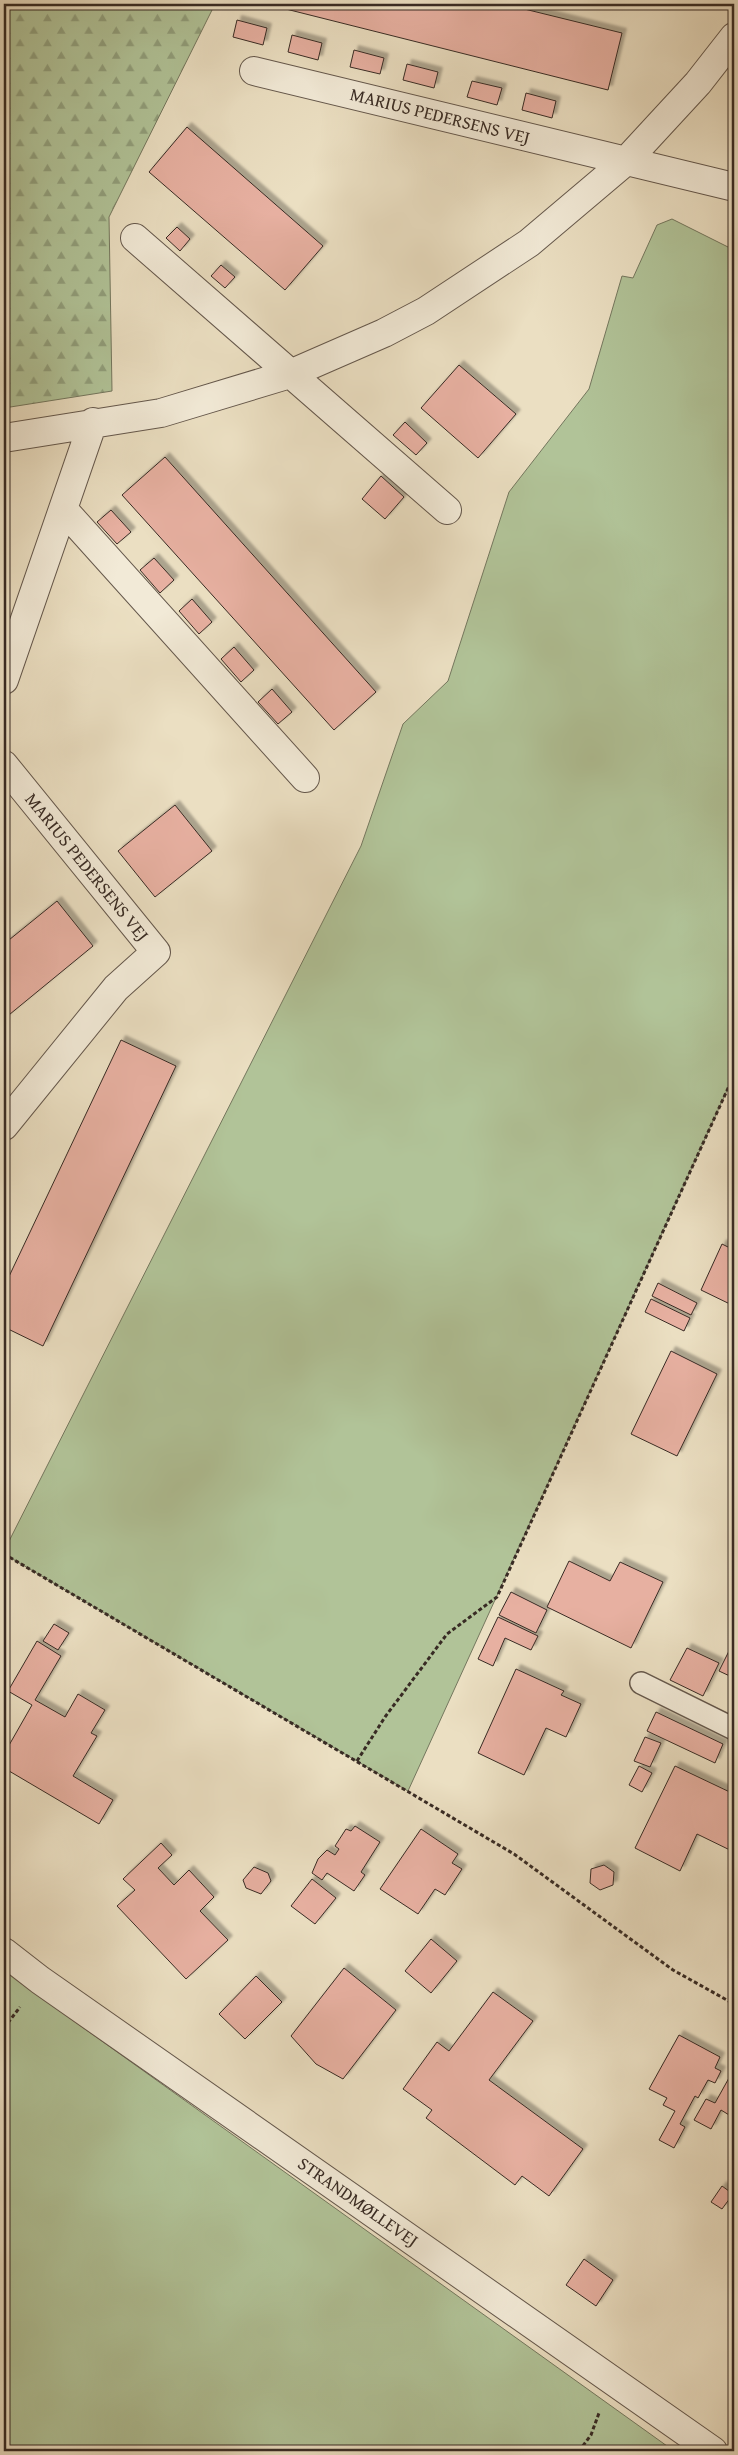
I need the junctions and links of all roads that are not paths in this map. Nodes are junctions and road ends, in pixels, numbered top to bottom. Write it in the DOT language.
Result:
graph roads {
  1 [pos="734,37"];
  2 [pos="254,71"];
  3 [pos="626,161"];
  4 [pos="734,187"];
  5 [pos="135,238"];
  6 [pos="290,374"];
  7 [pos="93,422"];
  8 [pos="4,438"];
  9 [pos="63,509"];
  10 [pos="447,510"];
  11 [pos="4,680"];
  12 [pos="4,765"];
  13 [pos="305,778"];
  14 [pos="4,1126"];
  15 [pos="641,1683"];
  16 [pos="734,1728"];
  17 [pos="4,1952"];
  18 [pos="713,2451"];
  1 -- 3 [label="street"];
  2 -- 3 [label="street, MARIUS PEDERSENS VEJ"];
  3 -- 4 [label="street, MARIUS PEDERSENS VEJ"];
  3 -- 6 [label="street"];
  5 -- 6 [label="street"];
  6 -- 7 [label="street"];
  6 -- 10 [label="street"];
  7 -- 8 [label="street"];
  7 -- 9 [label="street"];
  9 -- 11 [label="street"];
  9 -- 13 [label="street"];
  12 -- 14 [label="street, MARIUS PEDERSENS VEJ"];
  15 -- 16 [label="lane"];
  17 -- 18 [label="street, STRANDMØLLEVEJ"];
}
